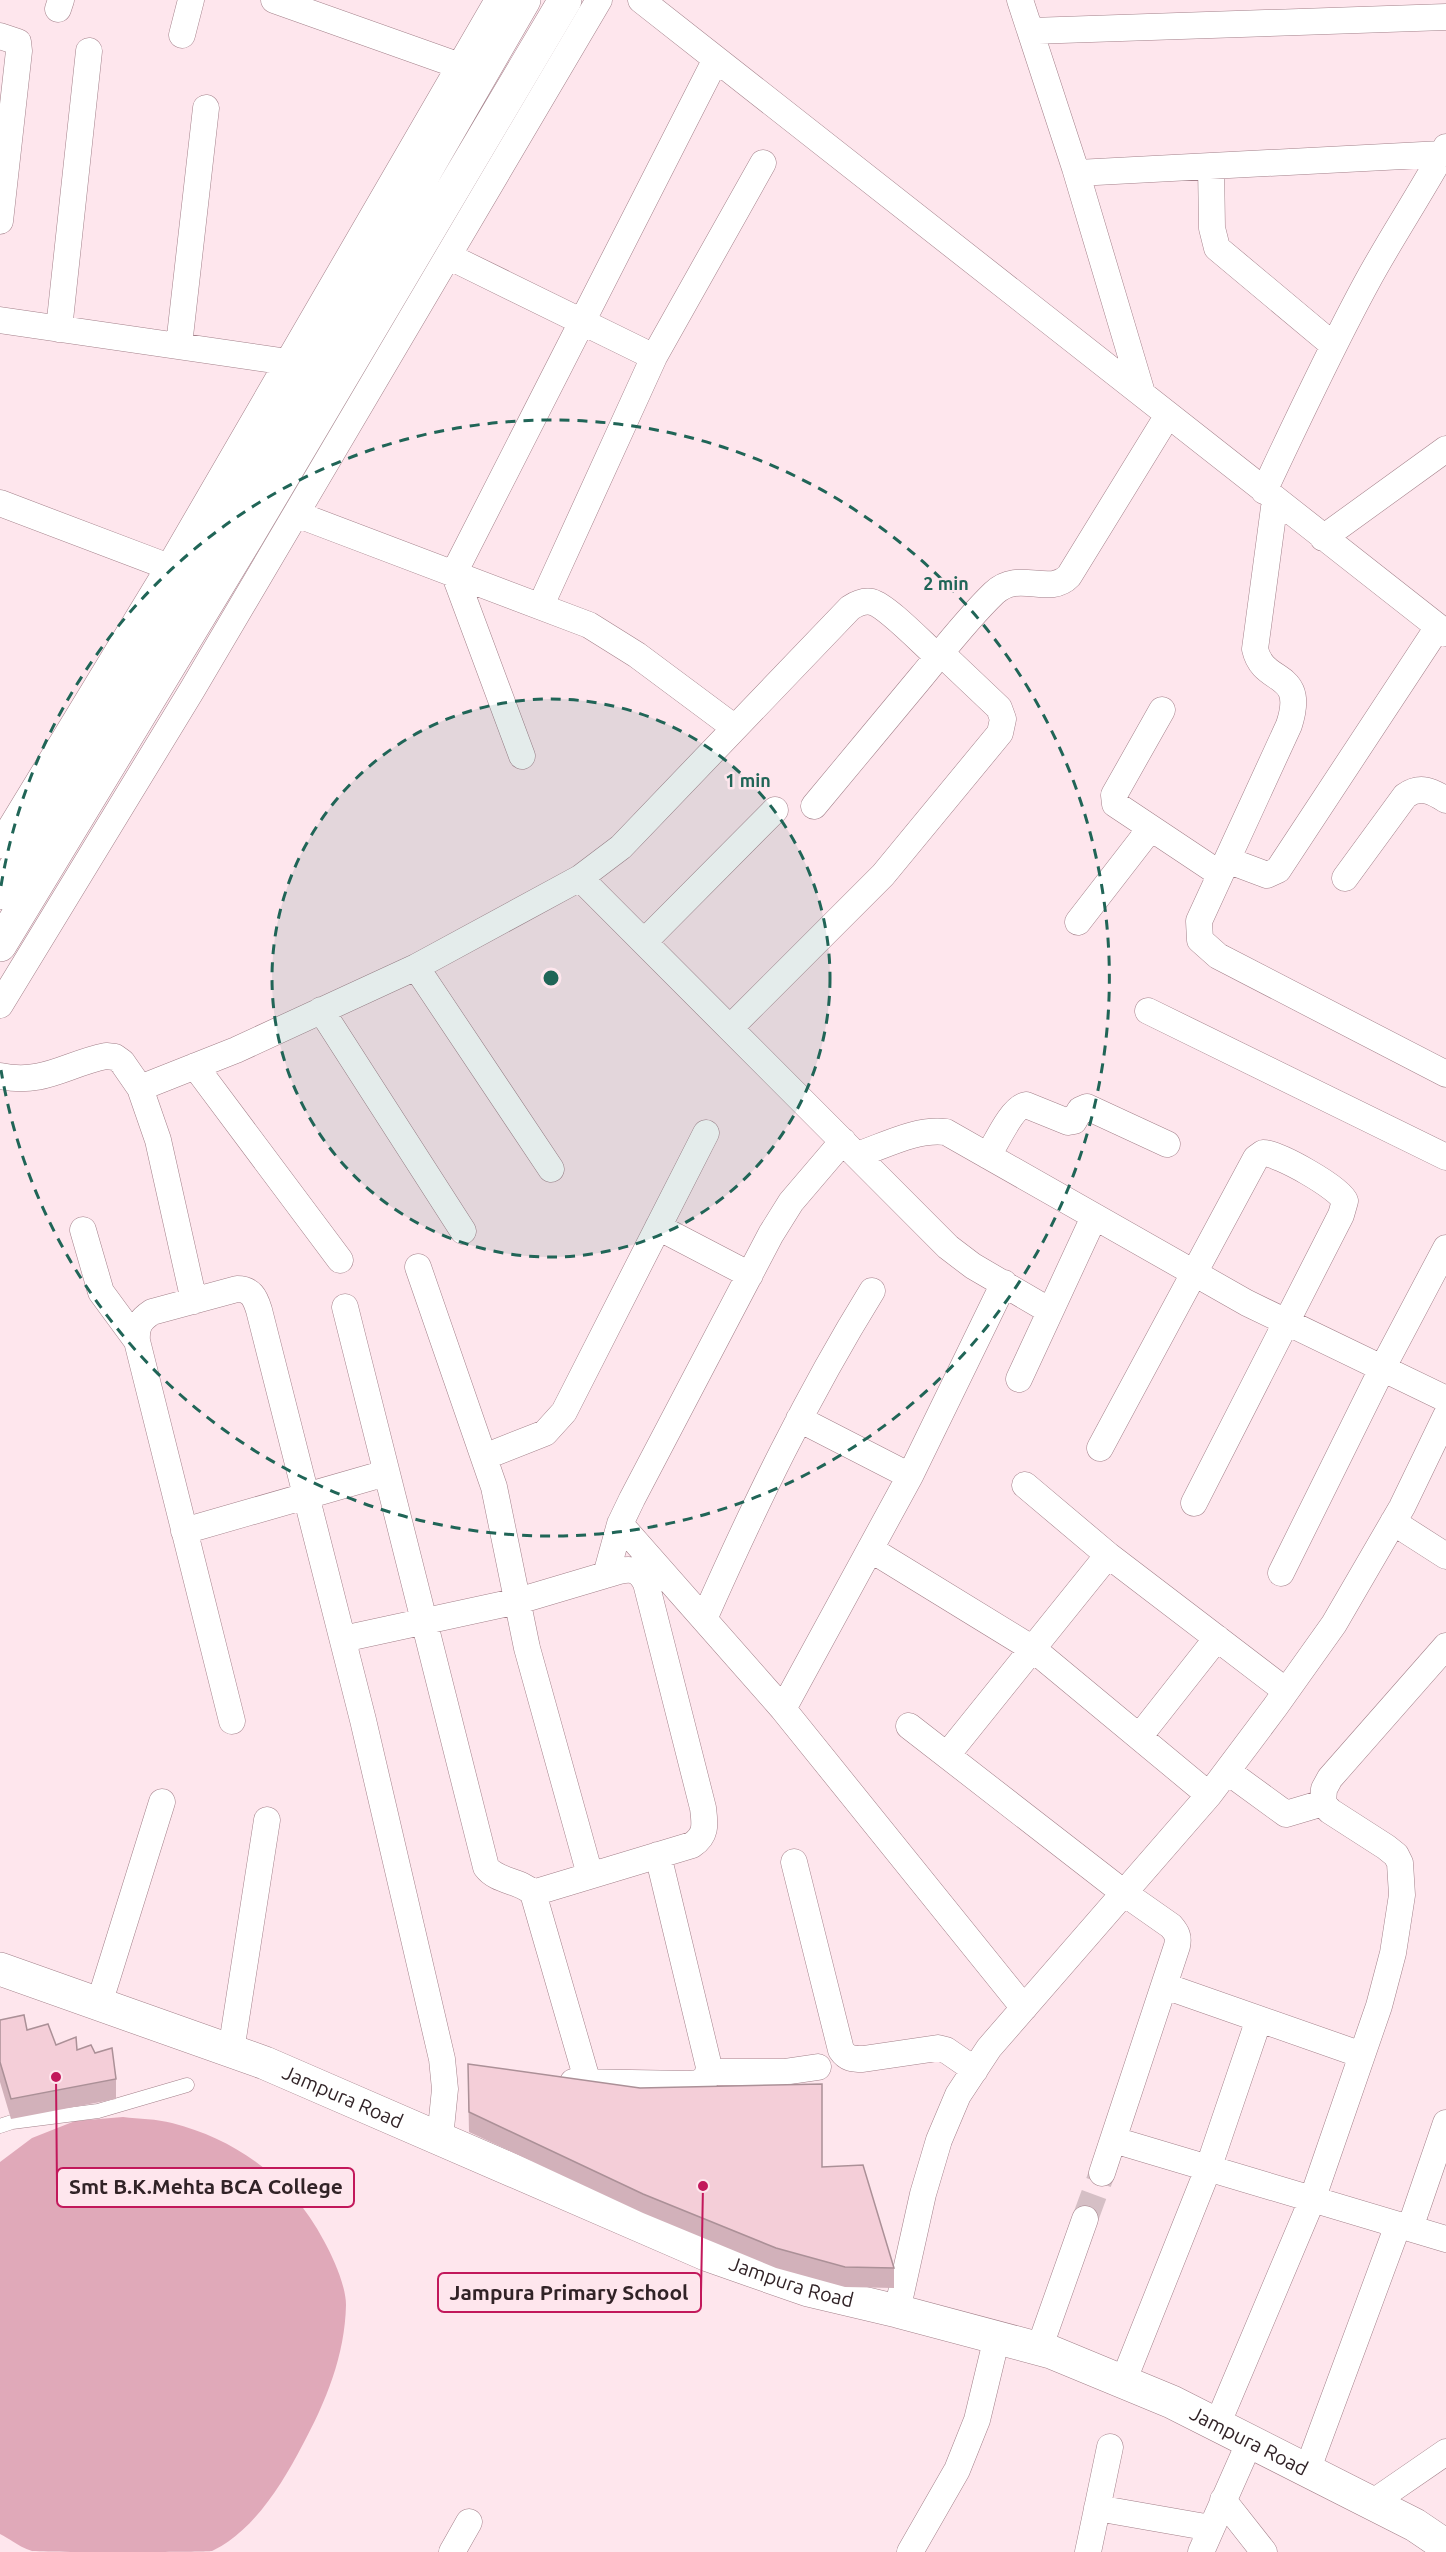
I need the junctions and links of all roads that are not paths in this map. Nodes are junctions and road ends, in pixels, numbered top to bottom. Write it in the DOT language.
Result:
graph roads {
  1 [pos="191,0"];
  2 [pos="274,0"];
  3 [pos="498,0"];
  4 [pos="524,0"];
  5 [pos="564,0"];
  6 [pos="599,0"];
  7 [pos="641,0"];
  8 [pos="1020,0"];
  9 [pos="1382,10"];
  10 [pos="1446,17"];
  11 [pos="1031,31"];
  12 [pos="182,35"];
  13 [pos="0,36"];
  14 [pos="90,51"];
  15 [pos="716,59"];
  16 [pos="460,66"];
  17 [pos="206,108"];
  18 [pos="1444,150"];
  19 [pos="763,164"];
  20 [pos="1211,166"];
  21 [pos="1077,173"];
  22 [pos="0,221"];
  23 [pos="448,256"];
  24 [pos="0,320"];
  25 [pos="582,322"];
  26 [pos="59,329"];
  27 [pos="180,345"];
  28 [pos="1333,345"];
  29 [pos="654,357"];
  30 [pos="288,362"];
  31 [pos="1142,393"];
  32 [pos="1168,415"];
  33 [pos="1444,453"];
  34 [pos="1270,496"];
  35 [pos="0,503"];
  36 [pos="296,514"];
  37 [pos="1323,538"];
  38 [pos="170,567"];
  39 [pos="454,573"];
  40 [pos="541,605"];
  41 [pos="1442,630"];
  42 [pos="939,655"];
  43 [pos="1162,710"];
  44 [pos="735,728"];
  45 [pos="522,756"];
  46 [pos="1446,800"];
  47 [pos="814,806"];
  48 [pos="775,810"];
  49 [pos="1150,829"];
  50 [pos="0,845"];
  51 [pos="1223,867"];
  52 [pos="580,878"];
  53 [pos="1345,878"];
  54 [pos="0,893"];
  55 [pos="1078,922"];
  56 [pos="644,942"];
  57 [pos="0,945"];
  58 [pos="416,967"];
  59 [pos="0,1005"];
  60 [pos="321,1010"];
  61 [pos="1148,1011"];
  62 [pos="730,1028"];
  63 [pos="195,1066"];
  64 [pos="1446,1074"];
  65 [pos="0,1076"];
  66 [pos="140,1088"];
  67 [pos="706,1133"];
  68 [pos="1167,1144"];
  69 [pos="850,1148"];
  70 [pos="988,1156"];
  71 [pos="1446,1157"];
  72 [pos="551,1169"];
  73 [pos="1094,1217"];
  74 [pos="658,1227"];
  75 [pos="83,1230"];
  76 [pos="463,1231"];
  77 [pos="1446,1248"];
  78 [pos="340,1260"];
  79 [pos="418,1268"];
  80 [pos="1194,1273"];
  81 [pos="750,1275"];
  82 [pos="1004,1283"];
  83 [pos="872,1291"];
  84 [pos="194,1301"];
  85 [pos="345,1307"];
  86 [pos="1050,1311"];
  87 [pos="1286,1321"];
  88 [pos="136,1341"];
  89 [pos="1382,1369"];
  90 [pos="1019,1379"];
  91 [pos="1446,1399"];
  92 [pos="1446,1416"];
  93 [pos="800,1419"];
  94 [pos="1100,1448"];
  95 [pos="484,1457"];
  96 [pos="386,1473"];
  97 [pos="910,1476"];
  98 [pos="1025,1485"];
  99 [pos="306,1495"];
  100 [pos="1194,1503"];
  101 [pos="1393,1522"];
  102 [pos="620,1524"];
  103 [pos="184,1531"];
  104 [pos="870,1549"];
  105 [pos="1108,1555"];
  106 [pos="1446,1556"];
  107 [pos="1281,1573"];
  108 [pos="606,1575"];
  109 [pos="518,1601"];
  110 [pos="704,1619"];
  111 [pos="424,1622"];
  112 [pos="1217,1638"];
  113 [pos="343,1639"];
  114 [pos="1446,1646"];
  115 [pos="1033,1649"];
  116 [pos="1286,1691"];
  117 [pos="783,1709"];
  118 [pos="232,1721"];
  119 [pos="909,1726"];
  120 [pos="1139,1737"];
  121 [pos="947,1755"];
  122 [pos="1227,1771"];
  123 [pos="1209,1795"];
  124 [pos="162,1802"];
  125 [pos="1323,1803"];
  126 [pos="267,1820"];
  127 [pos="658,1855"];
  128 [pos="794,1862"];
  129 [pos="590,1875"];
  130 [pos="533,1893"];
  131 [pos="1124,1893"];
  132 [pos="0,1969"];
  133 [pos="1165,1986"];
  134 [pos="99,2004"];
  135 [pos="1024,2008"];
  136 [pos="1259,2019"];
  137 [pos="231,2051"];
  138 [pos="1362,2055"];
  139 [pos="818,2067"];
  140 [pos="975,2070"];
  141 [pos="709,2072"];
  142 [pos="552,2081"];
  143 [pos="588,2083"];
  144 [pos="187,2085"];
  145 [pos="1446,2124"];
  146 [pos="0,2126"];
  147 [pos="440,2138"];
  148 [pos="1114,2140"];
  149 [pos="1208,2169"];
  150 [pos="1102,2173"];
  151 [pos="1312,2200"];
  152 [pos="1085,2219"];
  153 [pos="1404,2227"];
  154 [pos="1446,2239"];
  155 [pos="897,2311"];
  156 [pos="997,2337"];
  157 [pos="1039,2349"];
  158 [pos="1123,2382"];
  159 [pos="1217,2425"];
  160 [pos="1250,2442"];
  161 [pos="1110,2447"];
  162 [pos="1446,2452"];
  163 [pos="1307,2470"];
  164 [pos="1223,2500"];
  165 [pos="1372,2503"];
  166 [pos="1097,2508"];
  167 [pos="469,2522"];
  168 [pos="1211,2528"];
  169 [pos="1446,2546"];
  170 [pos="452,2552"];
  171 [pos="910,2552"];
  172 [pos="1088,2552"];
  173 [pos="1202,2552"];
  174 [pos="1264,2552"];
  1 -- 12 [label="street"];
  2 -- 16 [label="street"];
  3 -- 16 [label="street"];
  4 -- 54 [label="main road"];
  5 -- 57 [label="main road"];
  6 -- 23 [label="street"];
  7 -- 15 [label="street"];
  8 -- 11 [label="street"];
  9 -- 10 [label="street"];
  9 -- 11 [label="street"];
  11 -- 21 [label="street"];
  13 -- 22 [label="street"];
  14 -- 26 [label="street"];
  15 -- 25 [label="street"];
  15 -- 31 [label="street"];
  16 -- 30 [label="street"];
  17 -- 27 [label="street"];
  18 -- 20 [label="street"];
  18 -- 28 [label="street"];
  19 -- 29 [label="street"];
  20 -- 21 [label="street"];
  20 -- 28 [label="street"];
  21 -- 31 [label="street"];
  23 -- 25 [label="street"];
  23 -- 36 [label="street"];
  24 -- 26 [label="street"];
  25 -- 29 [label="street"];
  25 -- 39 [label="street"];
  26 -- 27 [label="street"];
  27 -- 30 [label="street"];
  28 -- 34 [label="street"];
  29 -- 40 [label="street"];
  30 -- 38 [label="street"];
  31 -- 32 [label="street"];
  32 -- 34 [label="street"];
  32 -- 42 [label="street"];
  33 -- 37 [label="street"];
  34 -- 37 [label="street"];
  34 -- 51 [label="street"];
  35 -- 38 [label="street"];
  36 -- 39 [label="street"];
  36 -- 59 [label="street"];
  37 -- 41 [label="street"];
  38 -- 50 [label="street"];
  39 -- 40 [label="street"];
  39 -- 45 [label="street"];
  40 -- 44 [label="street"];
  41 -- 51 [label="street"];
  42 -- 44 [label="street"];
  42 -- 47 [label="street"];
  42 -- 62 [label="street"];
  43 -- 49 [label="street"];
  44 -- 52 [label="street"];
  46 -- 53 [label="street"];
  48 -- 56 [label="street"];
  49 -- 51 [label="street"];
  49 -- 55 [label="street"];
  51 -- 64 [label="street"];
  52 -- 56 [label="street"];
  52 -- 58 [label="street"];
  56 -- 62 [label="street"];
  58 -- 60 [label="street"];
  58 -- 72 [label="street"];
  60 -- 63 [label="street"];
  60 -- 76 [label="street"];
  61 -- 71 [label="street"];
  62 -- 69 [label="street"];
  63 -- 66 [label="street"];
  63 -- 78 [label="street"];
  65 -- 66 [label="street"];
  66 -- 84 [label="street"];
  67 -- 74 [label="street"];
  68 -- 70 [label="street"];
  69 -- 70 [label="street"];
  69 -- 81 [label="street"];
  69 -- 82 [label="street"];
  70 -- 73 [label="street"];
  73 -- 80 [label="street"];
  73 -- 86 [label="street"];
  74 -- 81 [label="street"];
  74 -- 95 [label="street"];
  75 -- 88 [label="street"];
  77 -- 89 [label="street"];
  79 -- 95 [label="street"];
  80 -- 87 [label="street"];
  80 -- 87 [label="street"];
  80 -- 94 [label="street"];
  81 -- 102 [label="street"];
  82 -- 86 [label="street"];
  82 -- 97 [label="street"];
  83 -- 93 [label="street"];
  84 -- 88 [label="street"];
  84 -- 99 [label="street"];
  85 -- 96 [label="street"];
  86 -- 90 [label="street"];
  87 -- 89 [label="street"];
  87 -- 100 [label="street"];
  88 -- 103 [label="street"];
  89 -- 91 [label="street"];
  89 -- 107 [label="street"];
  92 -- 101 [label="street"];
  93 -- 97 [label="street"];
  93 -- 110 [label="street"];
  95 -- 109 [label="street"];
  96 -- 99 [label="street"];
  96 -- 111 [label="street"];
  97 -- 104 [label="street"];
  98 -- 105 [label="street"];
  99 -- 103 [label="street"];
  99 -- 113 [label="street"];
  101 -- 106 [label="street"];
  101 -- 116 [label="street"];
  102 -- 108 [label="street"];
  102 -- 110 [label="street"];
  103 -- 118 [label="street"];
  104 -- 115 [label="street"];
  104 -- 117 [label="street"];
  105 -- 112 [label="street"];
  105 -- 115 [label="street"];
  108 -- 109 [label="street"];
  108 -- 127 [label="street"];
  109 -- 111 [label="street"];
  109 -- 129 [label="street"];
  110 -- 117 [label="street"];
  111 -- 113 [label="street"];
  111 -- 130 [label="street"];
  112 -- 116 [label="street"];
  112 -- 120 [label="street"];
  113 -- 147 [label="street"];
  114 -- 125 [label="street"];
  115 -- 120 [label="street"];
  115 -- 121 [label="street"];
  116 -- 122 [label="street"];
  117 -- 135 [label="street"];
  119 -- 121 [label="street"];
  120 -- 123 [label="street"];
  121 -- 131 [label="street"];
  122 -- 123 [label="street"];
  122 -- 125 [label="street"];
  123 -- 131 [label="street"];
  124 -- 134 [label="street"];
  125 -- 138 [label="street"];
  126 -- 137 [label="street"];
  127 -- 129 [label="street"];
  127 -- 141 [label="street"];
  128 -- 140 [label="street"];
  129 -- 130 [label="street"];
  130 -- 143 [label="street"];
  131 -- 133 [label="street"];
  131 -- 135 [label="street"];
  132 -- 134 [label="main road, Jampura Road"];
  133 -- 136 [label="street"];
  133 -- 148 [label="street"];
  134 -- 137 [label="main road, Jampura Road"];
  135 -- 140 [label="street"];
  136 -- 138 [label="street"];
  136 -- 149 [label="street"];
  137 -- 147 [label="main road, Jampura Road"];
  138 -- 151 [label="street"];
  139 -- 141 [label="street"];
  140 -- 155 [label="street"];
  141 -- 143 [label="street"];
  142 -- 143 [label="street"];
  144 -- 146 [label="lane"];
  145 -- 153 [label="street"];
  147 -- 155 [label="main road, Jampura Road"];
  148 -- 149 [label="street"];
  148 -- 150 [label="street"];
  149 -- 151 [label="street"];
  149 -- 158 [label="street"];
  151 -- 153 [label="street"];
  151 -- 159 [label="street"];
  152 -- 157 [label="street"];
  153 -- 154 [label="street"];
  153 -- 163 [label="street"];
  155 -- 156 [label="main road, Jampura Road"];
  156 -- 157 [label="main road, Jampura Road"];
  156 -- 171 [label="street"];
  157 -- 158 [label="main road, Jampura Road"];
  158 -- 159 [label="main road, Jampura Road"];
  159 -- 160 [label="main road, Jampura Road"];
  160 -- 163 [label="main road, Jampura Road"];
  160 -- 164 [label="street"];
  161 -- 166 [label="street"];
  162 -- 165 [label="street"];
  163 -- 165 [label="main road, Jampura Road"];
  164 -- 168 [label="street"];
  164 -- 174 [label="street"];
  165 -- 169 [label="main road, Jampura Road"];
  166 -- 168 [label="street"];
  166 -- 172 [label="street"];
  167 -- 170 [label="street"];
  168 -- 173 [label="street"];
}
